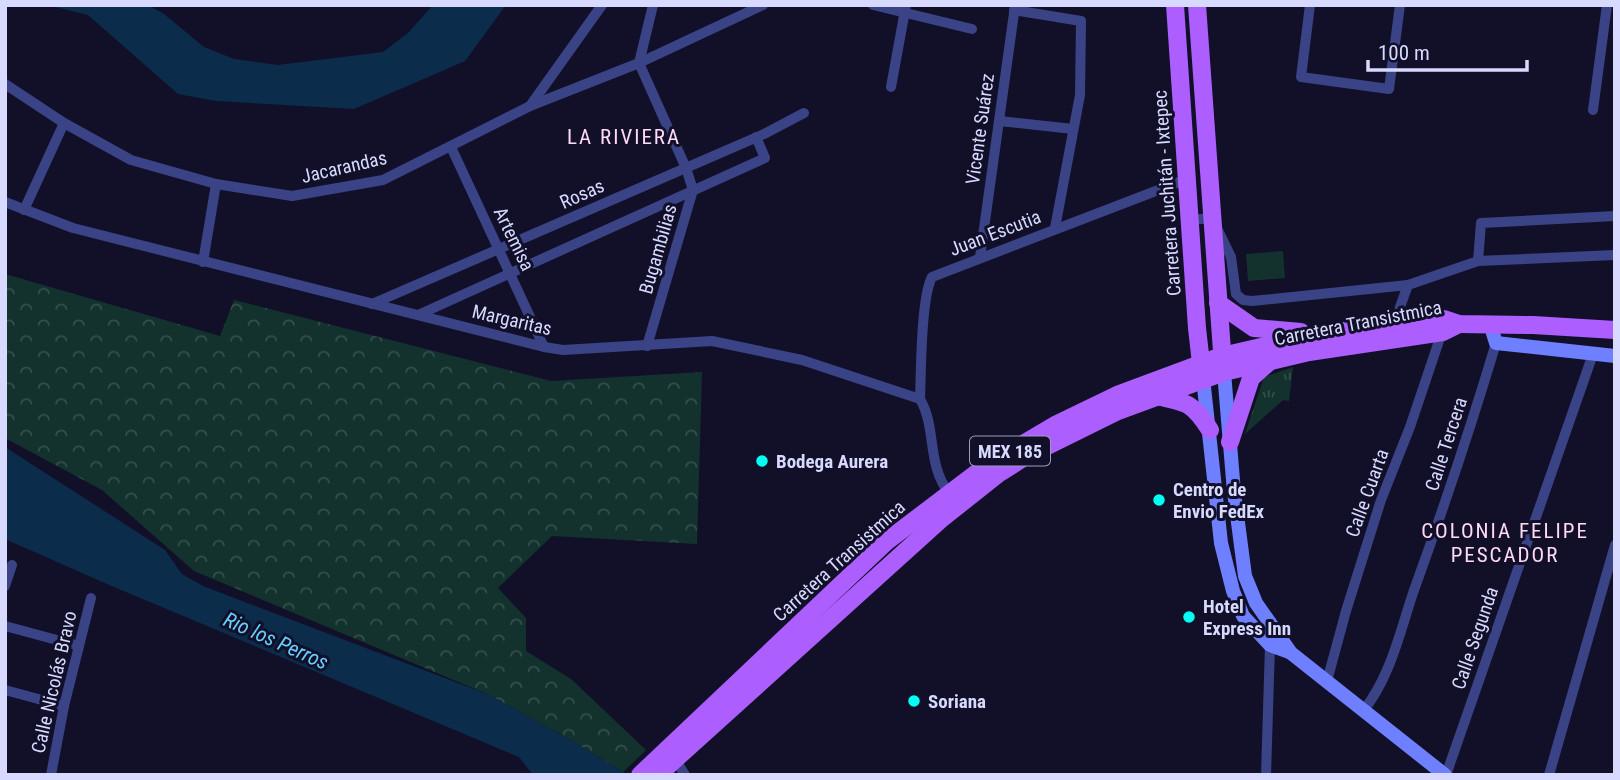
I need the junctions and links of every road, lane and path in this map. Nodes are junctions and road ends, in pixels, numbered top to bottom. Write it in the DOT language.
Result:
graph roads {
  1 [pos="602,5"];
  2 [pos="653,5"];
  3 [pos="763,5"];
  4 [pos="873,5"];
  5 [pos="1175,5"];
  6 [pos="1197,5"];
  7 [pos="1310,5"];
  8 [pos="1400,5"];
  9 [pos="1607,5"];
  10 [pos="1015,8"];
  11 [pos="906,9"];
  12 [pos="972,29"];
  13 [pos="639,63"];
  14 [pos="5,84"];
  15 [pos="891,87"];
  16 [pos="530,106"];
  17 [pos="1593,110"];
  18 [pos="804,113"];
  19 [pos="999,121"];
  20 [pos="64,123"];
  21 [pos="1073,129"];
  22 [pos="756,137"];
  23 [pos="451,147"];
  24 [pos="686,168"];
  25 [pos="1187,179"];
  26 [pos="216,184"];
  27 [pos="693,190"];
  28 [pos="5,201"];
  29 [pos="23,211"];
  30 [pos="1615,216"];
  31 [pos="1212,218"];
  32 [pos="1190,219"];
  33 [pos="1055,228"];
  34 [pos="499,249"];
  35 [pos="1615,255"];
  36 [pos="979,257"];
  37 [pos="1478,261"];
  38 [pos="203,262"];
  39 [pos="511,273"];
  40 [pos="1408,285"];
  41 [pos="1218,303"];
  42 [pos="372,304"];
  43 [pos="1196,308"];
  44 [pos="418,315"];
  45 [pos="1490,324"];
  46 [pos="1449,325"];
  47 [pos="1615,330"];
  48 [pos="1396,332"];
  49 [pos="1318,334"];
  50 [pos="1496,343"];
  51 [pos="647,346"];
  52 [pos="544,347"];
  53 [pos="1593,354"];
  54 [pos="1615,356"];
  55 [pos="1271,361"];
  56 [pos="1223,364"];
  57 [pos="1202,370"];
  58 [pos="1161,378"];
  59 [pos="1156,396"];
  60 [pos="920,399"];
  61 [pos="1210,430"];
  62 [pos="1230,442"];
  63 [pos="949,493"];
  64 [pos="1615,545"];
  65 [pos="12,565"];
  66 [pos="5,586"];
  67 [pos="91,598"];
  68 [pos="5,626"];
  69 [pos="1273,639"];
  70 [pos="79,646"];
  71 [pos="1327,681"];
  72 [pos="5,690"];
  73 [pos="64,706"];
  74 [pos="1363,710"];
  75 [pos="675,759"];
  76 [pos="658,770"];
  77 [pos="51,775"];
  78 [pos="639,775"];
  79 [pos="685,775"];
  80 [pos="1266,775"];
  81 [pos="1446,775"];
  82 [pos="1549,775"];
  1 -- 16 [label="street"];
  2 -- 13 [label="street"];
  3 -- 13 [label="street, Jacarandas"];
  4 -- 11 [label="street"];
  5 -- 25 [label="main road, Carretera Juchitán - Ixtepec"];
  6 -- 31 [label="main road"];
  7 -- 8 [label="street"];
  9 -- 17 [label="street"];
  10 -- 19 [label="street, Vicente Suárez"];
  10 -- 21 [label="street"];
  11 -- 12 [label="street"];
  11 -- 15 [label="street"];
  13 -- 16 [label="street, Jacarandas"];
  13 -- 24 [label="street, Bugambilias"];
  14 -- 20 [label="street, Jacarandas"];
  16 -- 23 [label="street, Jacarandas"];
  18 -- 22 [label="street, Rosas"];
  19 -- 21 [label="street"];
  19 -- 36 [label="street, Vicente Suárez"];
  20 -- 26 [label="street, Jacarandas"];
  20 -- 29 [label="street"];
  21 -- 33 [label="street"];
  22 -- 24 [label="street, Rosas"];
  22 -- 27 [label="street"];
  23 -- 26 [label="street, Jacarandas"];
  23 -- 34 [label="street, Artemisa"];
  24 -- 27 [label="street, Bugambilias"];
  24 -- 34 [label="street, Rosas"];
  25 -- 32 [label="main road, Carretera Juchitán - Ixtepec"];
  25 -- 33 [label="street, Juan Escutia"];
  26 -- 38 [label="street"];
  27 -- 39 [label="street"];
  27 -- 51 [label="street, Bugambilias"];
  28 -- 29 [label="street, Margaritas"];
  29 -- 38 [label="street, Margaritas"];
  30 -- 37 [label="street"];
  31 -- 32 [label="street"];
  31 -- 40 [label="street"];
  31 -- 41 [label="main road"];
  32 -- 43 [label="main road, Carretera Juchitán - Ixtepec"];
  33 -- 36 [label="street, Juan Escutia"];
  34 -- 39 [label="street, Artemisa"];
  34 -- 42 [label="street, Rosas"];
  35 -- 37 [label="street"];
  36 -- 60 [label="street, Juan Escutia"];
  37 -- 40 [label="street"];
  38 -- 42 [label="street, Margaritas"];
  39 -- 44 [label="street"];
  39 -- 52 [label="street, Artemisa"];
  40 -- 48 [label="street"];
  41 -- 49 [label="main road"];
  41 -- 56 [label="main road"];
  42 -- 44 [label="street, Margaritas"];
  43 -- 57 [label="main road, Carretera Juchitán - Ixtepec"];
  43 -- 58 [label="main road"];
  44 -- 52 [label="street, Margaritas"];
  45 -- 46 [label="main road, MEX 185"];
  45 -- 47 [label="main road, MEX 185"];
  45 -- 50 [label="street"];
  46 -- 48 [label="main road, Carretera Transistmica / MEX 185"];
  46 -- 71 [label="street, Calle Cuarta"];
  48 -- 49 [label="main road, Carretera Transistmica / MEX 185"];
  48 -- 55 [label="main road, Carretera Transistmica / MEX 185"];
  49 -- 56 [label="main road, Carretera Transistmica / MEX 185"];
  50 -- 53 [label="street"];
  50 -- 74 [label="street, Calle Tercera"];
  51 -- 52 [label="street, Margaritas"];
  51 -- 60 [label="street, Margaritas"];
  53 -- 54 [label="street"];
  53 -- 81 [label="street, Calle Segunda"];
  55 -- 56 [label="main road, Carretera Transistmica / MEX 185"];
  55 -- 62 [label="main road"];
  56 -- 57 [label="main road, Carretera Transistmica / MEX 185"];
  56 -- 62 [label="street"];
  57 -- 58 [label="main road, Carretera Transistmica / MEX 185"];
  57 -- 59 [label="main road, Carretera Transistmica / MEX 185"];
  57 -- 61 [label="street"];
  58 -- 63 [label="main road, Carretera Transistmica / MEX 185"];
  59 -- 61 [label="main road"];
  59 -- 75 [label="main road, Carretera Transistmica / MEX 185"];
  60 -- 63 [label="street"];
  61 -- 69 [label="street"];
  62 -- 69 [label="street"];
  63 -- 76 [label="main road, Carretera Transistmica / MEX 185"];
  64 -- 82 [label="street"];
  65 -- 66 [label="street"];
  67 -- 70 [label="street, Calle Nicolás Bravo"];
  68 -- 70 [label="street"];
  69 -- 71 [label="street"];
  69 -- 80 [label="street"];
  70 -- 73 [label="street, Calle Nicolás Bravo"];
  71 -- 74 [label="street"];
  72 -- 73 [label="street"];
  73 -- 77 [label="street, Calle Nicolás Bravo"];
  74 -- 81 [label="street"];
  75 -- 76 [label="main road, Carretera Transistmica / MEX 185"];
  75 -- 79 [label="street"];
  76 -- 78 [label="main road, MEX 185"];
}
